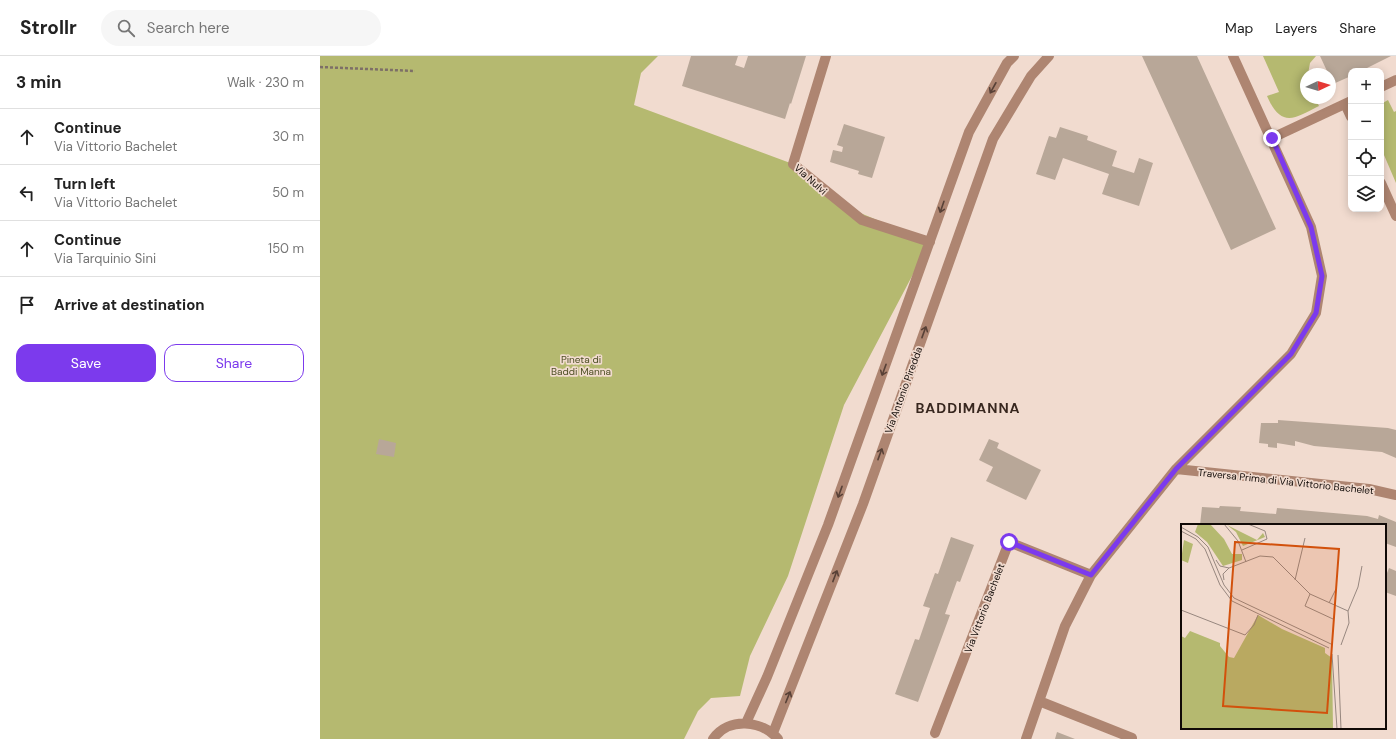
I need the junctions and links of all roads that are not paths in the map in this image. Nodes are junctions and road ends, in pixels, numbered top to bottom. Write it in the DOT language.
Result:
graph roads {
  1 [pos="826,56"];
  2 [pos="1014,56"];
  3 [pos="1049,56"];
  4 [pos="1233,56"];
  5 [pos="1396,80"];
  6 [pos="1384,86"];
  7 [pos="1348,103"];
  8 [pos="1272,138"];
  9 [pos="1384,190"];
  10 [pos="1396,216"];
  11 [pos="930,242"];
  12 [pos="1176,469"];
  13 [pos="1396,494"];
  14 [pos="1091,575"];
  15 [pos="1039,701"];
  16 [pos="746,723"];
  17 [pos="935,733"];
  18 [pos="776,736"];
  19 [pos="1132,738"];
  20 [pos="713,739"];
  21 [pos="1026,739"];
  1 -- 11 [label="street, Via Nulvi"];
  2 -- 11 [label="street, one-way"];
  18 -- 3 [label="street, Via Antonio Piredda, one-way"];
  4 -- 8 [label="street"];
  5 -- 6 [label="street"];
  7 -- 8 [label="street"];
  8 -- 12 [label="street"];
  9 -- 10 [label="street"];
  11 -- 16 [label="street, one-way"];
  12 -- 13 [label="street, Traversa Prima di Via Vittorio Bachelet"];
  12 -- 14 [label="street"];
  14 -- 15 [label="street"];
  14 -- 17 [label="street, Via Vittorio Bachelet"];
  15 -- 19 [label="street"];
  15 -- 21 [label="street"];
  16 -- 18 [label="street"];
  16 -- 20 [label="street"];
}
